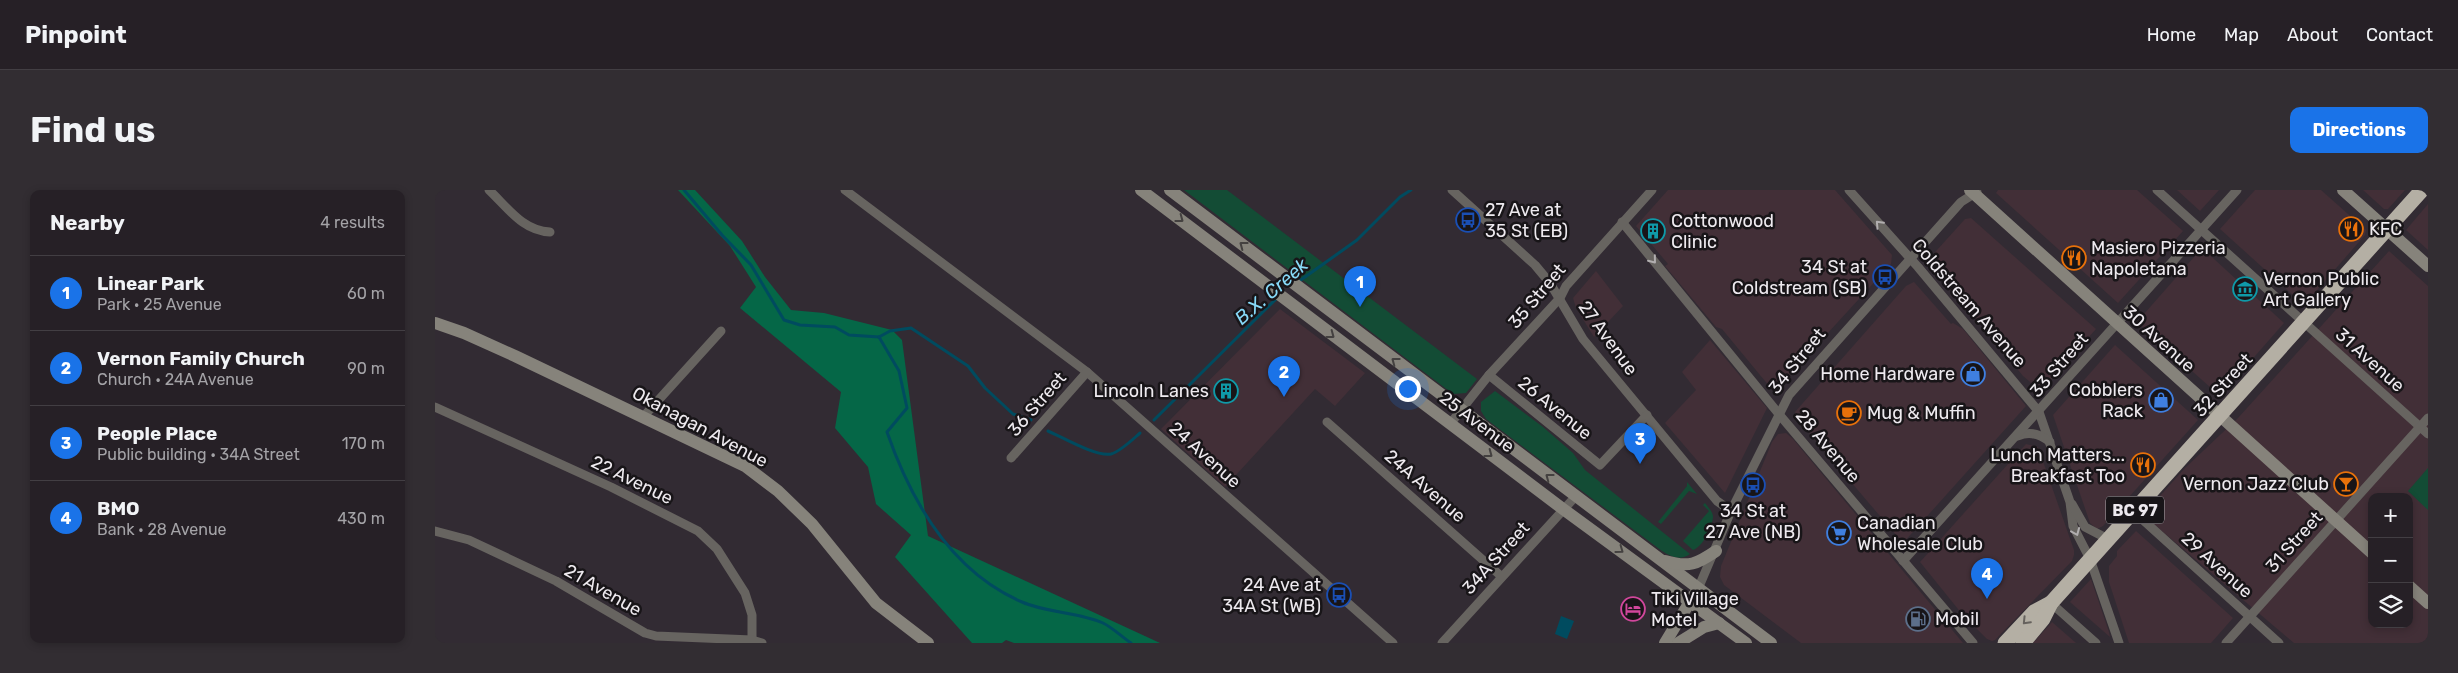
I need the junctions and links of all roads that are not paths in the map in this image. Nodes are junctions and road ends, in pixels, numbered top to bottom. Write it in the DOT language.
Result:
graph roads {
  1 [pos="489,190"];
  2 [pos="845,190"];
  3 [pos="1141,190"];
  4 [pos="1170,190"];
  5 [pos="1452,190"];
  6 [pos="1652,190"];
  7 [pos="1849,190"];
  8 [pos="2157,190"];
  9 [pos="2237,190"];
  10 [pos="2343,190"];
  11 [pos="2422,190"];
  12 [pos="1974,192"];
  13 [pos="1622,222"];
  14 [pos="2201,229"];
  15 [pos="2387,230"];
  16 [pos="550,232"];
  17 [pos="1910,258"];
  18 [pos="2428,266"];
  19 [pos="1560,298"];
  20 [pos="435,323"];
  21 [pos="2304,323"];
  22 [pos="2116,324"];
  23 [pos="721,331"];
  24 [pos="1087,372"];
  25 [pos="1489,376"];
  26 [pos="435,406"];
  27 [pos="1462,411"];
  28 [pos="2039,412"];
  29 [pos="1779,413"];
  30 [pos="1647,415"];
  31 [pos="644,416"];
  32 [pos="2219,417"];
  33 [pos="2428,418"];
  34 [pos="1327,422"];
  35 [pos="1450,424"];
  36 [pos="2420,427"];
  37 [pos="2428,434"];
  38 [pos="2015,438"];
  39 [pos="2050,442"];
  40 [pos="1011,458"];
  41 [pos="1575,497"];
  42 [pos="2070,502"];
  43 [pos="1563,509"];
  44 [pos="1731,511"];
  45 [pos="2133,511"];
  46 [pos="2335,521"];
  47 [pos="435,531"];
  48 [pos="2108,539"];
  49 [pos="2368,550"];
  50 [pos="1716,551"];
  51 [pos="1658,559"];
  52 [pos="2090,559"];
  53 [pos="1903,561"];
  54 [pos="1501,576"];
  55 [pos="1698,589"];
  56 [pos="2413,590"];
  57 [pos="1690,600"];
  58 [pos="2051,603"];
  59 [pos="2428,603"];
  60 [pos="2250,616"];
  61 [pos="1719,623"];
  62 [pos="752,640"];
  63 [pos="762,643"];
  64 [pos="928,643"];
  65 [pos="1393,643"];
  66 [pos="1441,643"];
  67 [pos="1665,643"];
  68 [pos="1678,643"];
  69 [pos="1746,643"];
  70 [pos="1771,643"];
  71 [pos="1973,643"];
  72 [pos="2005,643"];
  73 [pos="2023,643"];
  74 [pos="2096,643"];
  75 [pos="2119,643"];
  76 [pos="2226,643"];
  77 [pos="2279,643"];
  1 -- 16 [label="street"];
  2 -- 24 [label="street, 24 Avenue"];
  3 -- 35 [label="main road, 25 Avenue, one-way"];
  27 -- 4 [label="main road, 25 Avenue, one-way"];
  5 -- 19 [label="street, 27 Avenue"];
  6 -- 13 [label="street, 35 Street"];
  17 -- 7 [label="street, Coldstream Avenue, one-way"];
  8 -- 14 [label="street, 31 Avenue"];
  9 -- 14 [label="street, 33 Street"];
  10 -- 15 [label="main road"];
  11 -- 15 [label="highway, 32 Street / BC 97"];
  12 -- 17 [label="street, 34 Street"];
  12 -- 22 [label="main road, 30 Avenue"];
  13 -- 19 [label="street, 35 Street"];
  13 -- 29 [label="street, 28 Avenue, one-way"];
  14 -- 21 [label="street, 31 Avenue"];
  14 -- 22 [label="street, 33 Street"];
  15 -- 18 [label="main road"];
  15 -- 21 [label="highway, 32 Street / BC 97"];
  17 -- 28 [label="street, Coldstream Avenue"];
  17 -- 29 [label="street, 34 Street"];
  19 -- 25 [label="street, 35 Street"];
  19 -- 30 [label="street, 27 Avenue"];
  20 -- 31 [label="main road, Okanagan Avenue"];
  21 -- 32 [label="highway, 32 Street / BC 97"];
  21 -- 36 [label="street, 31 Avenue"];
  22 -- 28 [label="street, 33 Street"];
  22 -- 32 [label="main road, 30 Avenue"];
  23 -- 31 [label="street"];
  24 -- 40 [label="street, 36 Street"];
  24 -- 65 [label="street, 24 Avenue"];
  25 -- 27 [label="street, 35 Street"];
  25 -- 30 [label="street, 26 Avenue"];
  26 -- 62 [label="street, 22 Avenue"];
  27 -- 35 [label="street, 35 Street"];
  41 -- 27 [label="main road, 25 Avenue, one-way"];
  28 -- 38 [label="street, 33 Street"];
  28 -- 39 [label="street, Coldstream Avenue"];
  29 -- 44 [label="street, 34 Street"];
  29 -- 53 [label="street, 28 Avenue"];
  30 -- 44 [label="street, 27 Avenue"];
  31 -- 64 [label="main road, Okanagan Avenue"];
  32 -- 45 [label="highway, 32 Street / BC 97"];
  32 -- 46 [label="main road, 30 Avenue"];
  33 -- 36 [label="street, 31 Street"];
  34 -- 54 [label="street, 24A Avenue"];
  35 -- 43 [label="main road, 25 Avenue, one-way"];
  36 -- 37 [label="street, 31 Avenue"];
  36 -- 46 [label="street, 31 Street"];
  38 -- 39 [label="street"];
  38 -- 53 [label="street, 33 Street"];
  39 -- 42 [label="street, Coldstream Avenue"];
  41 -- 43 [label="street, 34A Street"];
  41 -- 51 [label="main road, 25 Avenue"];
  42 -- 48 [label="street, Coldstream Avenue"];
  42 -- 52 [label="street, Coldstream Avenue, one-way"];
  43 -- 54 [label="street, 34A Street"];
  43 -- 57 [label="main road, 25 Avenue, one-way"];
  44 -- 50 [label="street, 34 Street"];
  45 -- 48 [label="highway, 32 Street / BC 97"];
  45 -- 60 [label="street, 29 Avenue"];
  46 -- 49 [label="main road, 30 Avenue"];
  46 -- 60 [label="street, 31 Street"];
  47 -- 62 [label="street, 21 Avenue"];
  48 -- 52 [label="highway, 32 Street / BC 97"];
  50 -- 51 [label="main road"];
  50 -- 55 [label="street, 34 Street"];
  51 -- 55 [label="main road, 25 Avenue"];
  52 -- 58 [label="highway, 32 Street / BC 97"];
  52 -- 75 [label="street, Coldstream Avenue"];
  53 -- 71 [label="street, 28 Avenue"];
  54 -- 66 [label="street, 34A Street"];
  55 -- 57 [label="main road, 34 Street"];
  55 -- 70 [label="main road, 25 Avenue"];
  56 -- 59 [label="main road"];
  57 -- 61 [label="main road, 25 Avenue"];
  57 -- 67 [label="main road, 34 Street"];
  58 -- 72 [label="highway, 32 Street / BC 97, one-way"];
  58 -- 73 [label="highway, 32 Street / BC 97"];
  58 -- 74 [label="street"];
  60 -- 76 [label="street, 31 Street"];
  60 -- 77 [label="street, 29 Avenue"];
  61 -- 68 [label="main road"];
  61 -- 69 [label="main road, 25 Avenue"];
  62 -- 63 [label="street, 21 Avenue"];
}
